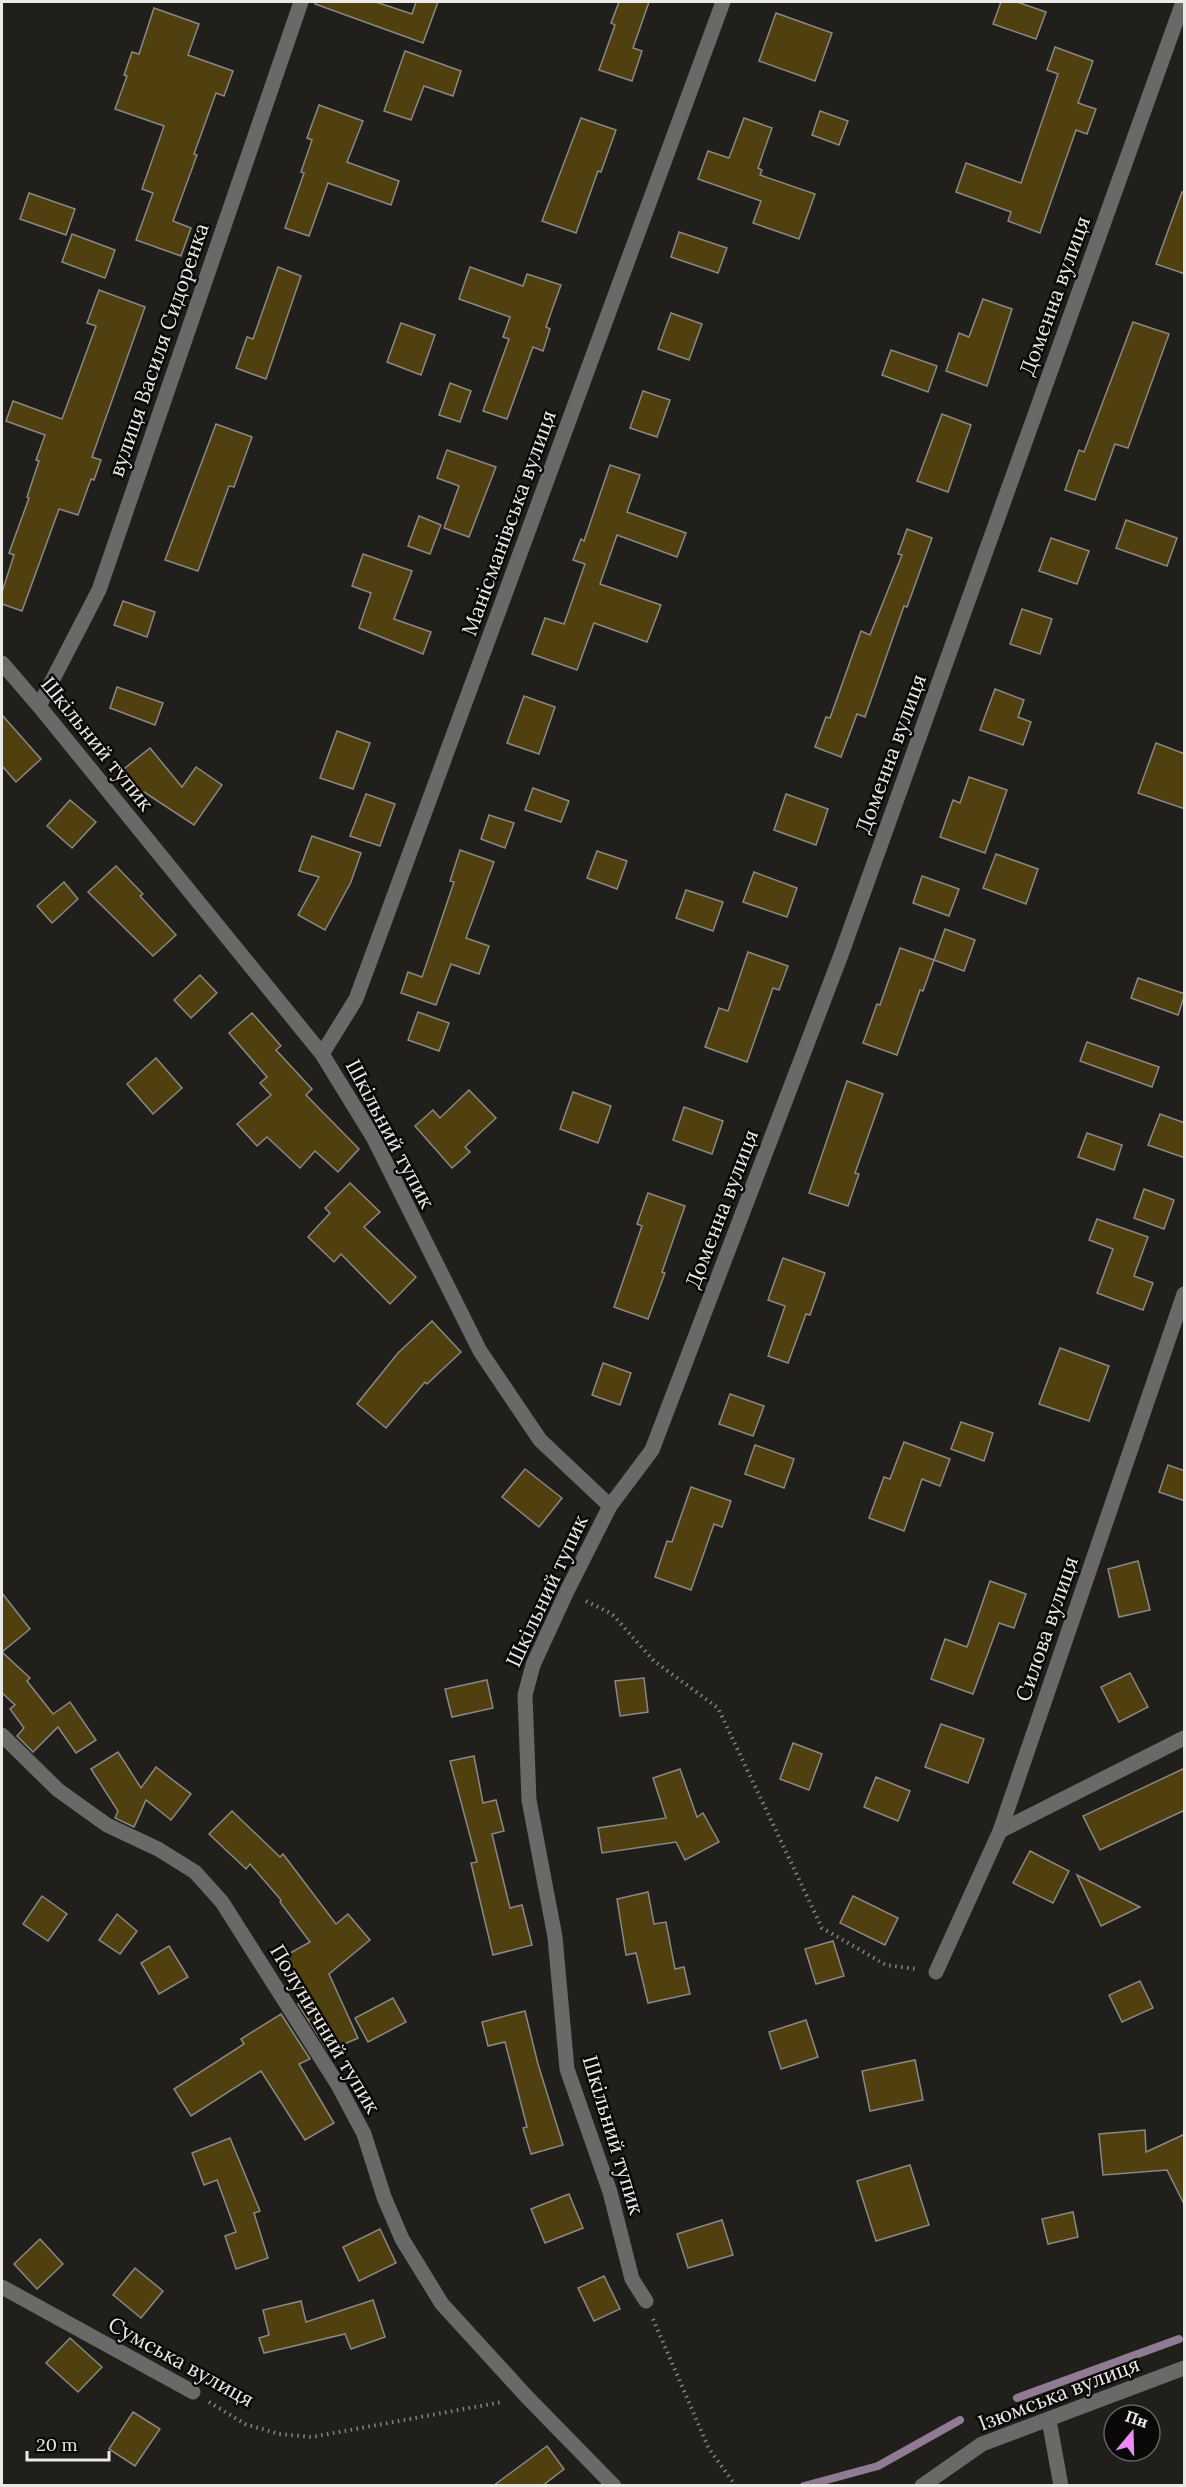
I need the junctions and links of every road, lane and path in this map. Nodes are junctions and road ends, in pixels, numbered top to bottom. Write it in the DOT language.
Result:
graph roads {
  1 [pos="301,2"];
  2 [pos="723,2"];
  3 [pos="1183,2"];
  4 [pos="2,663"];
  5 [pos="39,706"];
  6 [pos="322,1054"];
  7 [pos="1185,1294"];
  8 [pos="610,1506"];
  9 [pos="567,1591"];
  10 [pos="2,1735"];
  11 [pos="1185,1738"];
  12 [pos="1000,1831"];
  13 [pos="936,1972"];
  14 [pos="2,2287"];
  15 [pos="646,2301"];
  16 [pos="1185,2368"];
  17 [pos="193,2392"];
  18 [pos="527,2397"];
  19 [pos="1049,2420"];
  20 [pos="614,2486"];
  21 [pos="736,2486"];
  22 [pos="922,2486"];
  23 [pos="1060,2486"];
  1 -- 5 [label="street, вулиця Василя Сидоренка"];
  2 -- 6 [label="street, Манісманівська вулиця"];
  3 -- 8 [label="street, Доменна вулиця"];
  4 -- 5 [label="street, Шкільний тупик"];
  5 -- 6 [label="street, Шкільний тупик"];
  6 -- 8 [label="street, Шкільний тупик"];
  7 -- 12 [label="street, Силова вулиця"];
  8 -- 9 [label="street, Шкільний тупик"];
  9 -- 13 [label="path"];
  9 -- 15 [label="street, Шкільний тупик"];
  10 -- 18 [label="street, Полуничний тупик"];
  11 -- 12 [label="street"];
  12 -- 13 [label="street, Силова вулиця"];
  14 -- 17 [label="street, Сумська вулиця"];
  15 -- 21 [label="path"];
  16 -- 19 [label="street, Ізюмська вулиця"];
  17 -- 18 [label="path, Сумська вулиця"];
  18 -- 20 [label="street, Полуничний тупик"];
  19 -- 22 [label="street, Ізюмська вулиця"];
  19 -- 23 [label="street"];
}
